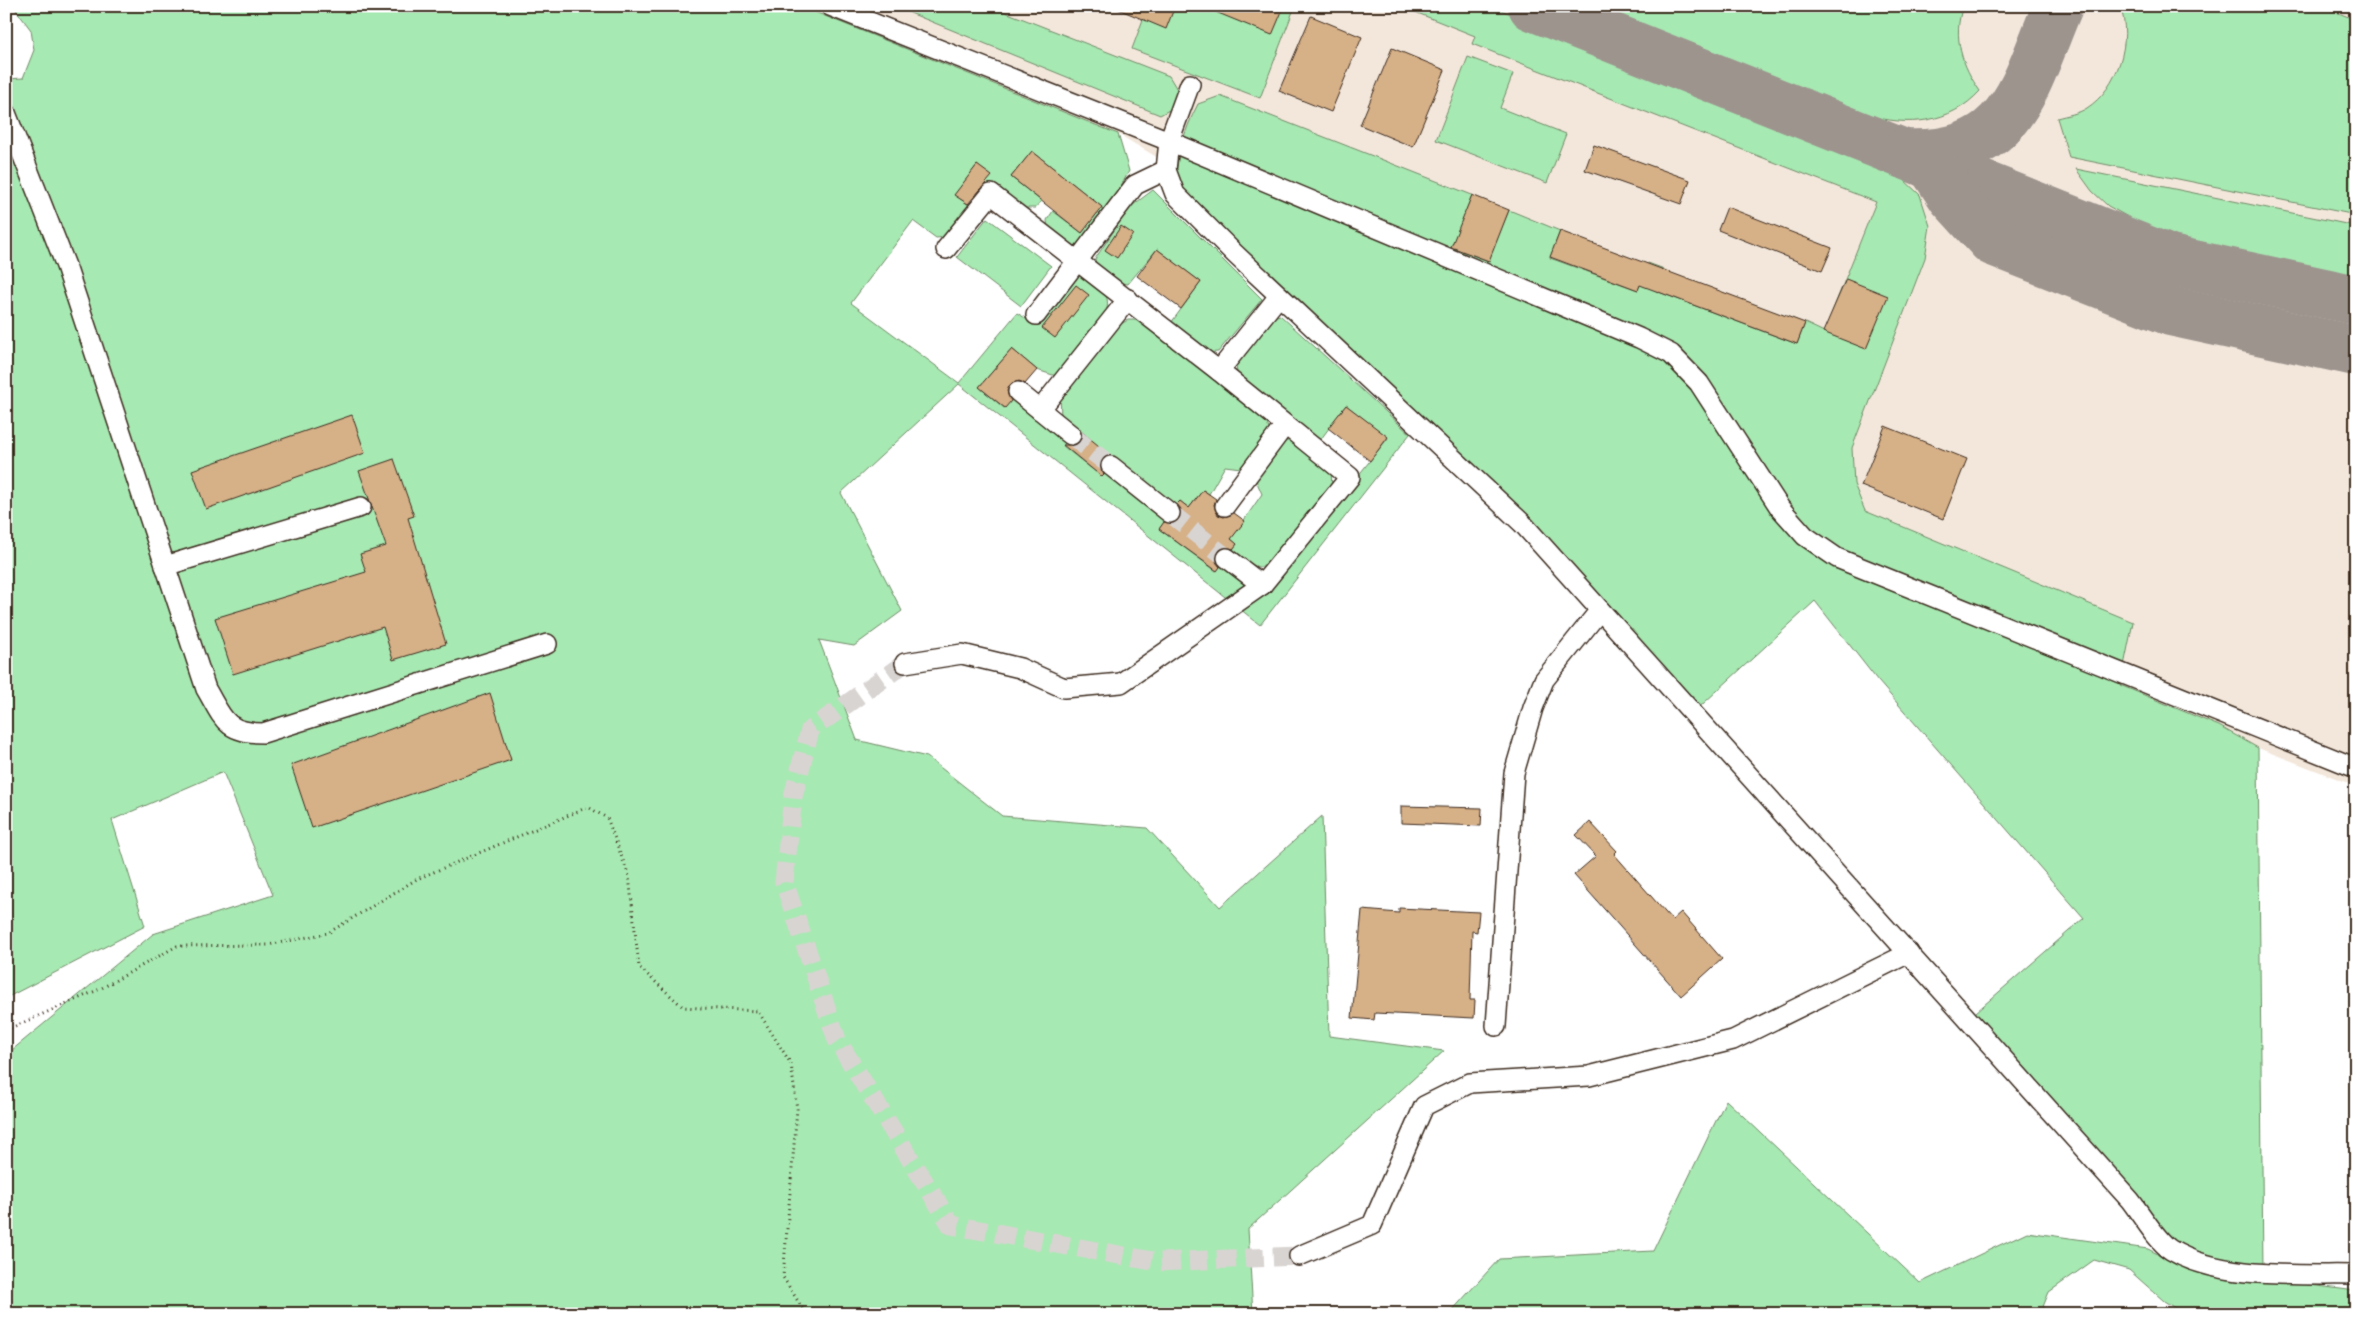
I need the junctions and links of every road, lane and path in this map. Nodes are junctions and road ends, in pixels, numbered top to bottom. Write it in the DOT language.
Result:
graph roads {
  1 [pos="830,6"];
  2 [pos="1190,84"];
  3 [pos="6,113"];
  4 [pos="1169,141"];
  5 [pos="1166,170"];
  6 [pos="946,249"];
  7 [pos="1078,260"];
  8 [pos="1279,296"];
  9 [pos="1128,299"];
  10 [pos="1036,316"];
  11 [pos="1219,371"];
  12 [pos="1018,392"];
  13 [pos="1040,410"];
  14 [pos="1285,425"];
  15 [pos="1071,435"];
  16 [pos="1111,466"];
  17 [pos="1225,506"];
  18 [pos="361,507"];
  19 [pos="1170,513"];
  20 [pos="1227,558"];
  21 [pos="165,566"];
  22 [pos="1262,585"];
  23 [pos="1600,610"];
  24 [pos="546,644"];
  25 [pos="905,663"];
  26 [pos="2356,768"];
  27 [pos="1909,954"];
  28 [pos="1496,1026"];
  29 [pos="6,1030"];
  30 [pos="1299,1256"];
  31 [pos="2356,1275"];
  32 [pos="806,1314"];
  1 -- 4 [label="street"];
  2 -- 4 [label="street"];
  3 -- 21 [label="street"];
  4 -- 5 [label="street"];
  4 -- 26 [label="street"];
  5 -- 7 [label="street"];
  5 -- 8 [label="street"];
  6 -- 7 [label="street"];
  7 -- 9 [label="street"];
  7 -- 10 [label="street"];
  8 -- 11 [label="street"];
  8 -- 23 [label="street"];
  9 -- 11 [label="street"];
  9 -- 13 [label="street"];
  11 -- 14 [label="street"];
  12 -- 13 [label="street"];
  13 -- 15 [label="street"];
  14 -- 17 [label="street"];
  14 -- 22 [label="street"];
  16 -- 19 [label="street"];
  18 -- 21 [label="street"];
  20 -- 22 [label="street"];
  21 -- 24 [label="street"];
  22 -- 25 [label="street"];
  23 -- 27 [label="street"];
  23 -- 28 [label="street"];
  27 -- 30 [label="street"];
  27 -- 31 [label="street"];
  29 -- 32 [label="path"];
}
